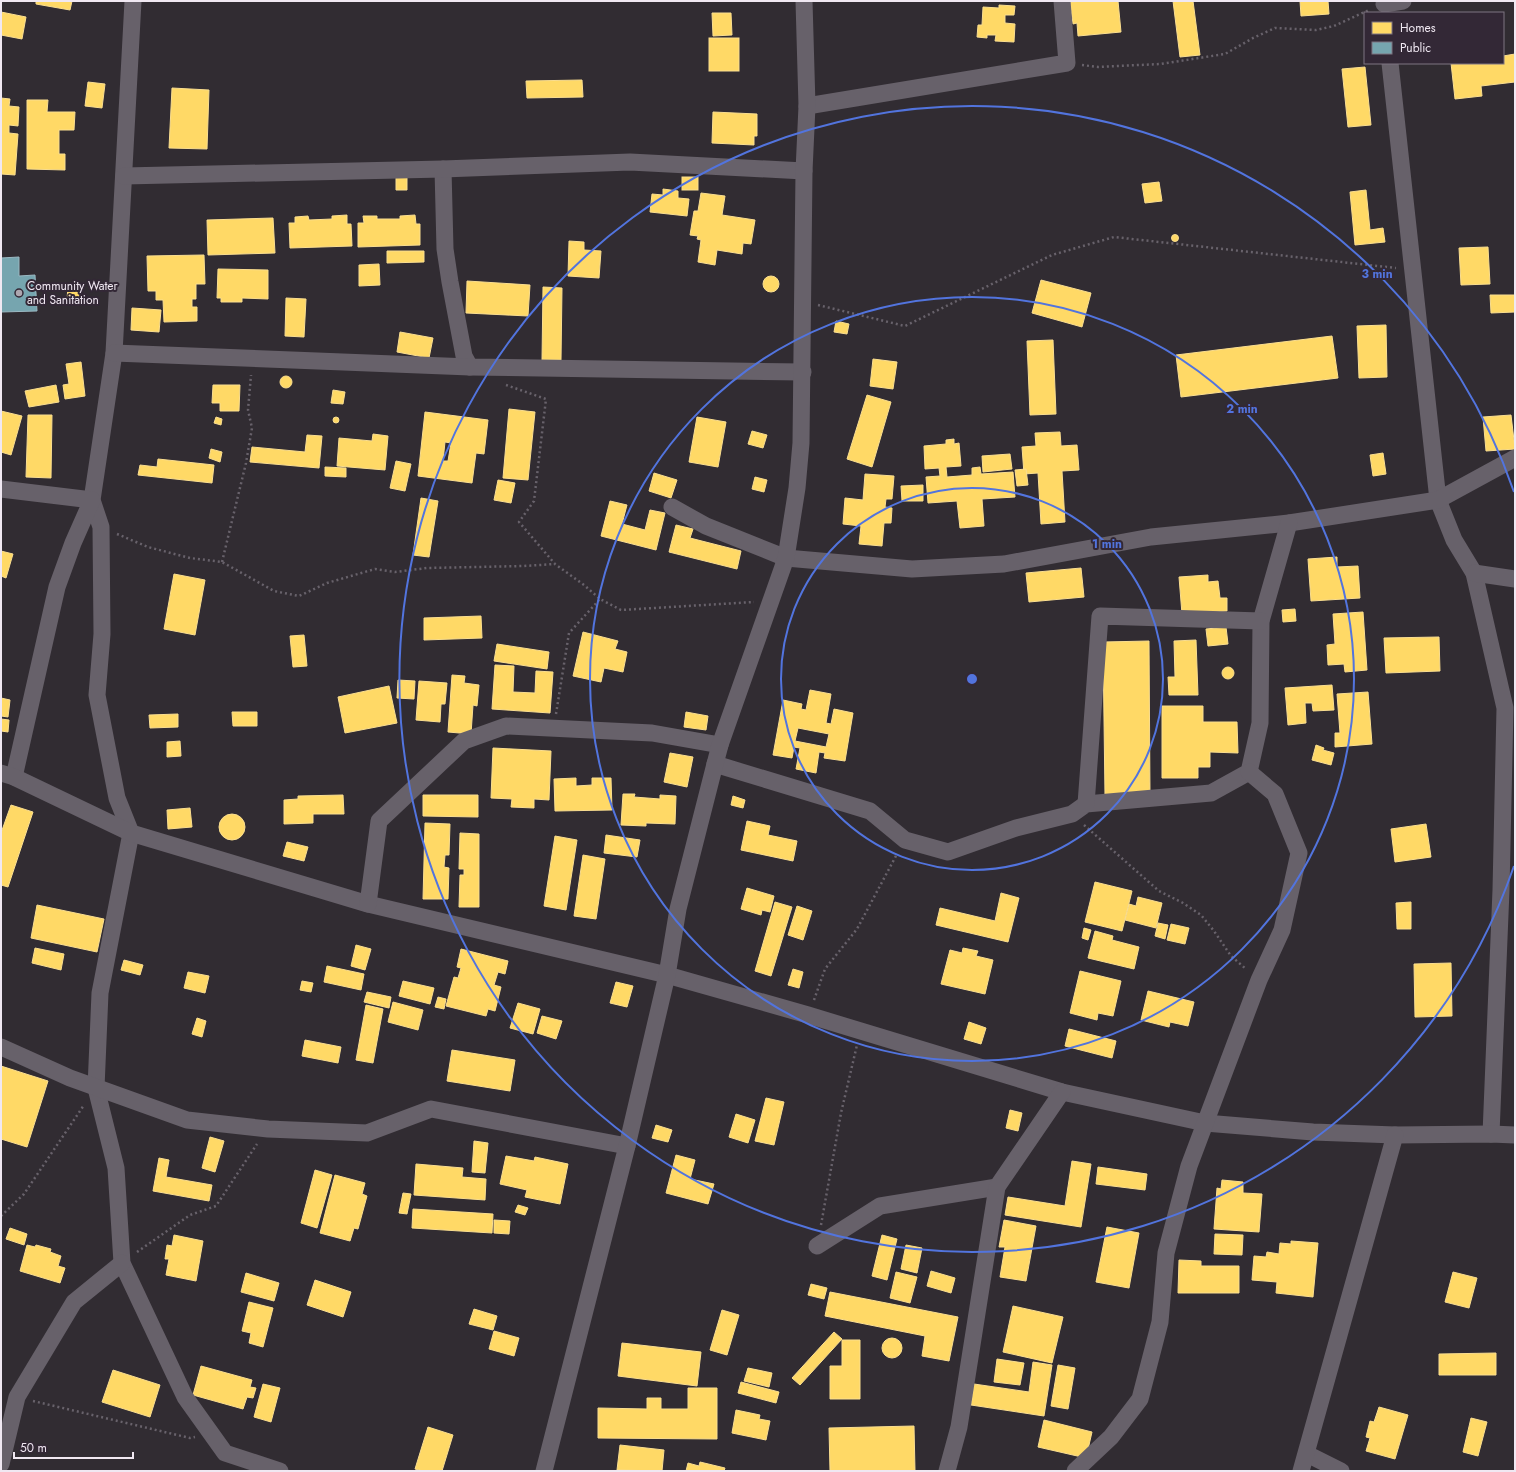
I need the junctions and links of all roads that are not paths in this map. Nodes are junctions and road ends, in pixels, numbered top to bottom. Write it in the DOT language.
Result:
graph roads {
  1 [pos="133,1"];
  2 [pos="804,1"];
  3 [pos="1062,1"];
  4 [pos="1403,1"];
  5 [pos="1384,6"];
  6 [pos="1390,64"];
  7 [pos="807,106"];
  8 [pos="443,169"];
  9 [pos="804,171"];
  10 [pos="124,176"];
  11 [pos="114,353"];
  12 [pos="470,367"];
  13 [pos="803,372"];
  14 [pos="1515,458"];
  15 [pos="1,489"];
  16 [pos="92,500"];
  17 [pos="1438,500"];
  18 [pos="672,507"];
  19 [pos="1289,523"];
  20 [pos="786,558"];
  21 [pos="1474,573"];
  22 [pos="1515,579"];
  23 [pos="1261,621"];
  24 [pos="720,745"];
  25 [pos="715,764"];
  26 [pos="1249,772"];
  27 [pos="7,775"];
  28 [pos="1086,804"];
  29 [pos="131,833"];
  30 [pos="1508,893"];
  31 [pos="368,904"];
  32 [pos="667,975"];
  33 [pos="1,1047"];
  34 [pos="96,1088"];
  35 [pos="1062,1092"];
  36 [pos="1205,1123"];
  37 [pos="1491,1134"];
  38 [pos="1395,1135"];
  39 [pos="1515,1135"];
  40 [pos="627,1146"];
  41 [pos="997,1187"];
  42 [pos="817,1246"];
  43 [pos="122,1263"];
  44 [pos="1307,1454"];
  45 [pos="1,1464"];
  46 [pos="280,1471"];
  47 [pos="544,1471"];
  48 [pos="947,1471"];
  49 [pos="1075,1471"];
  50 [pos="1302,1471"];
  51 [pos="1341,1471"];
  1 -- 10 [label="street"];
  2 -- 7 [label="street"];
  3 -- 7 [label="street"];
  4 -- 5 [label="street"];
  6 -- 17 [label="street"];
  7 -- 9 [label="street"];
  8 -- 9 [label="street"];
  8 -- 10 [label="street"];
  8 -- 12 [label="street"];
  9 -- 13 [label="street"];
  10 -- 11 [label="street"];
  11 -- 12 [label="street"];
  11 -- 16 [label="street"];
  12 -- 13 [label="street"];
  13 -- 20 [label="street"];
  14 -- 17 [label="street"];
  15 -- 16 [label="street"];
  16 -- 27 [label="street"];
  16 -- 29 [label="street"];
  17 -- 19 [label="street"];
  17 -- 21 [label="street"];
  18 -- 20 [label="street"];
  19 -- 20 [label="street"];
  19 -- 23 [label="street"];
  20 -- 24 [label="street"];
  21 -- 22 [label="street"];
  21 -- 30 [label="street"];
  23 -- 26 [label="street"];
  23 -- 28 [label="street"];
  24 -- 25 [label="street"];
  24 -- 31 [label="street"];
  25 -- 28 [label="street"];
  25 -- 32 [label="street"];
  26 -- 28 [label="street"];
  26 -- 36 [label="street"];
  27 -- 29 [label="street"];
  29 -- 31 [label="street"];
  29 -- 34 [label="street"];
  30 -- 37 [label="street"];
  31 -- 32 [label="street"];
  32 -- 35 [label="street"];
  32 -- 40 [label="street"];
  33 -- 34 [label="street"];
  34 -- 40 [label="street"];
  34 -- 43 [label="street"];
  35 -- 36 [label="street"];
  35 -- 41 [label="street"];
  36 -- 38 [label="street"];
  36 -- 49 [label="street"];
  37 -- 38 [label="street"];
  37 -- 39 [label="street"];
  38 -- 44 [label="street"];
  40 -- 47 [label="street"];
  41 -- 42 [label="street"];
  41 -- 48 [label="street"];
  43 -- 45 [label="street"];
  43 -- 46 [label="street"];
  44 -- 50 [label="street"];
  44 -- 51 [label="street"];
}
